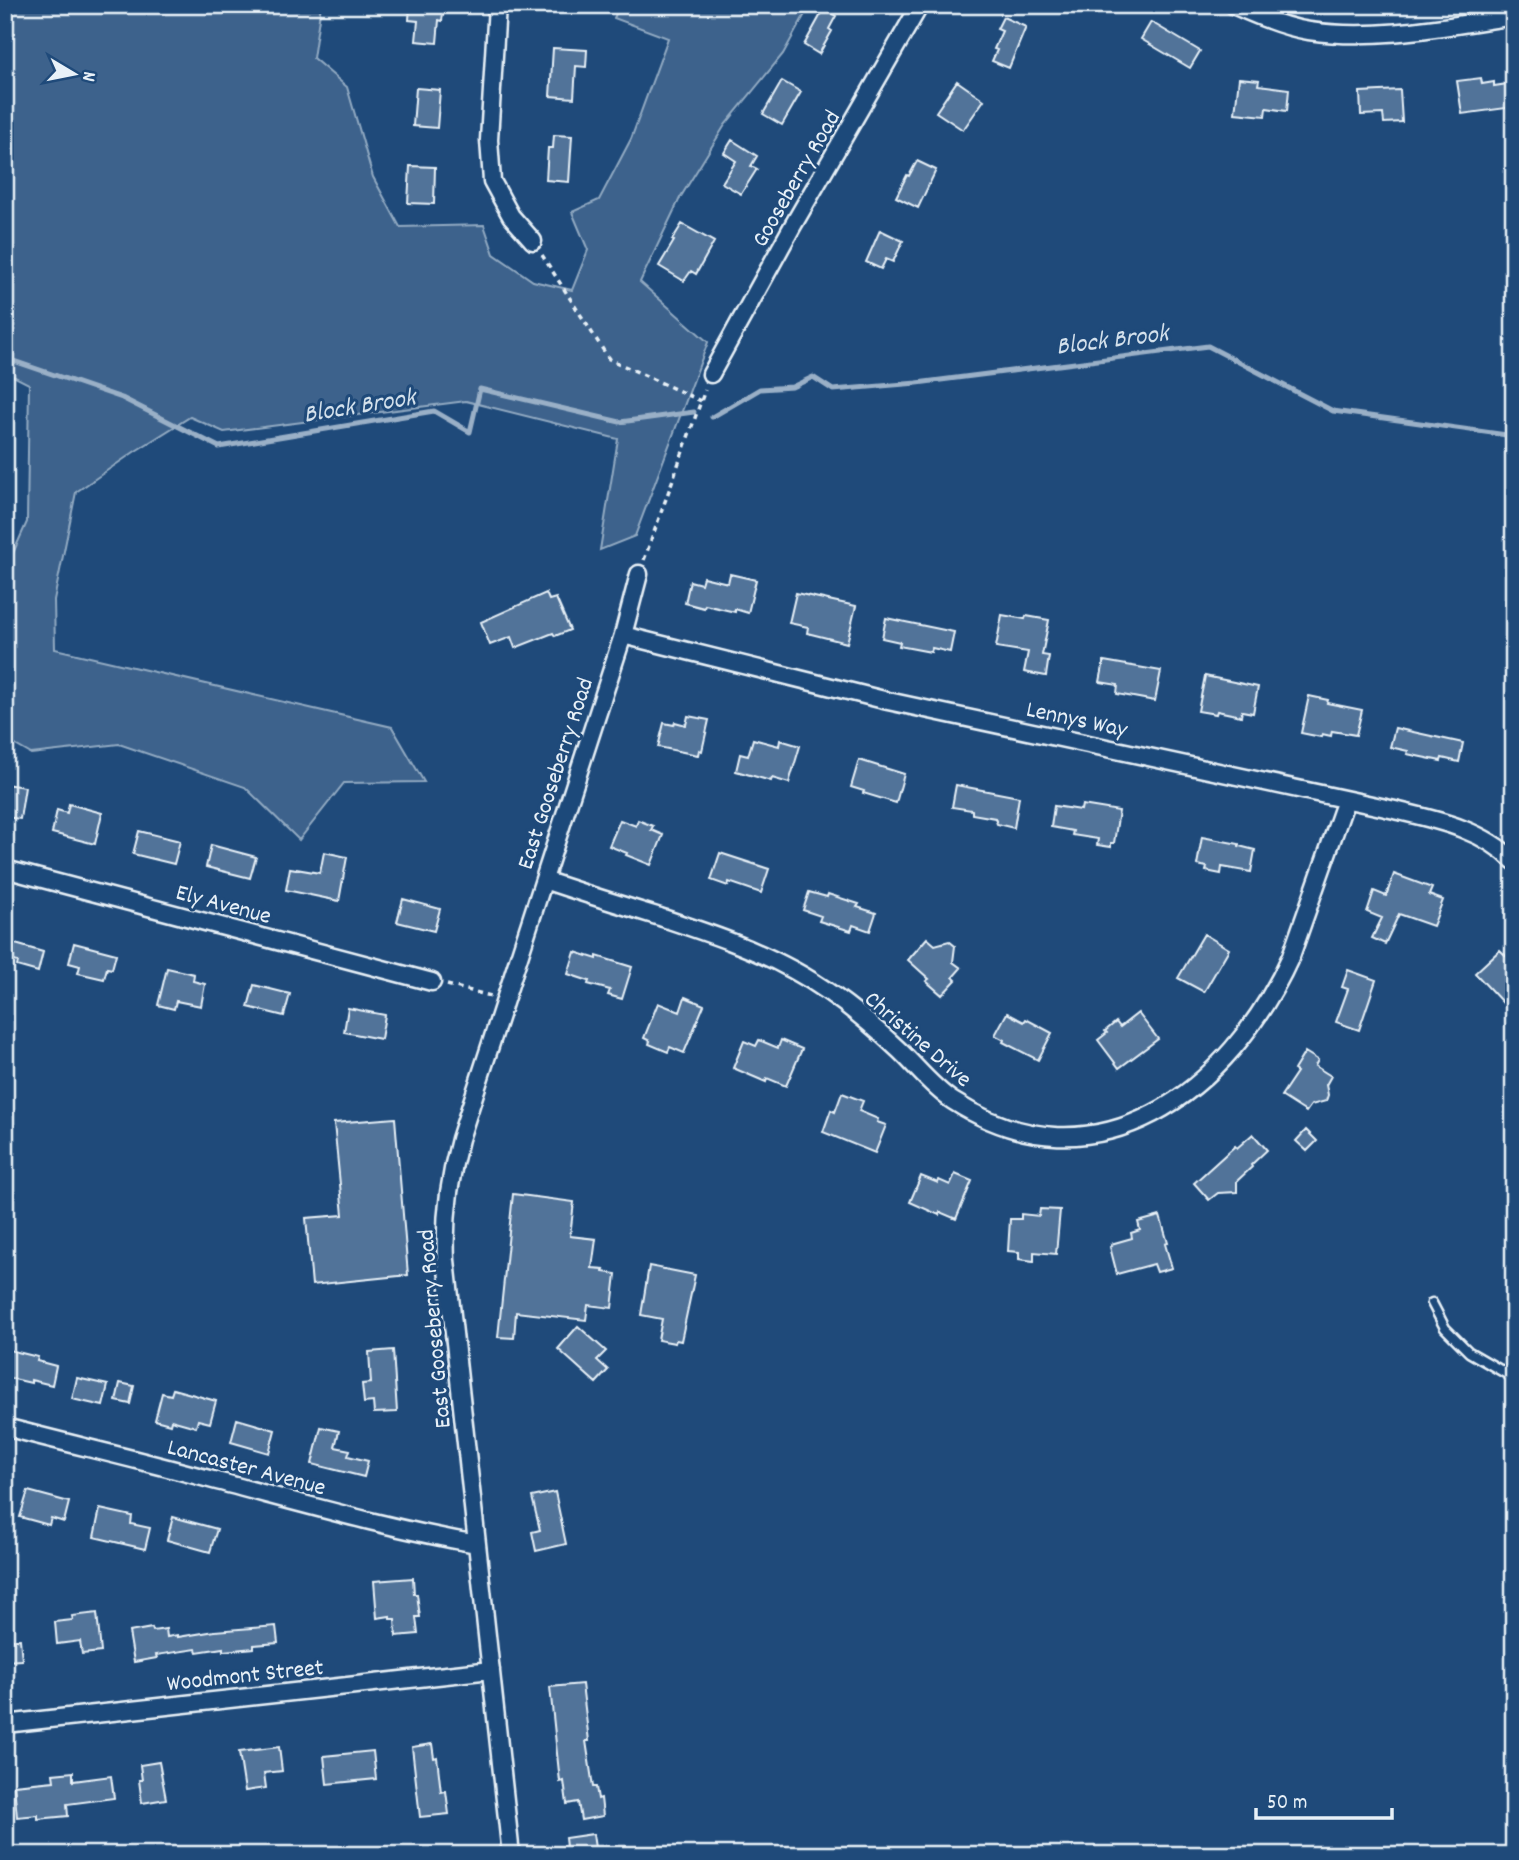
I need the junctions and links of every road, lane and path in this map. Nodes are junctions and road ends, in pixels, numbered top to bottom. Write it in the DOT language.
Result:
graph roads {
  1 [pos="497,5"];
  2 [pos="920,5"];
  3 [pos="1233,5"];
  4 [pos="1514,16"];
  5 [pos="533,241"];
  6 [pos="711,374"];
  7 [pos="701,401"];
  8 [pos="639,574"];
  9 [pos="623,635"];
  10 [pos="1346,800"];
  11 [pos="1514,861"];
  12 [pos="5,869"];
  13 [pos="544,880"];
  14 [pos="432,982"];
  15 [pos="505,1000"];
  16 [pos="1432,1303"];
  17 [pos="1514,1378"];
  18 [pos="5,1427"];
  19 [pos="477,1544"];
  20 [pos="491,1670"];
  21 [pos="5,1724"];
  22 [pos="511,1855"];
  1 -- 5 [label="street"];
  2 -- 6 [label="street, Gooseberry Road"];
  3 -- 4 [label="street"];
  5 -- 7 [label="path"];
  6 -- 7 [label="path"];
  7 -- 8 [label="path"];
  8 -- 9 [label="street, East Gooseberry Road"];
  9 -- 10 [label="street, Lennys Way"];
  9 -- 13 [label="street, East Gooseberry Road"];
  10 -- 11 [label="street, Lennys Way"];
  10 -- 13 [label="street, Christine Drive"];
  12 -- 14 [label="street, Ely Avenue"];
  13 -- 15 [label="street, East Gooseberry Road"];
  14 -- 15 [label="path"];
  15 -- 19 [label="street, East Gooseberry Road"];
  16 -- 17 [label="lane"];
  18 -- 19 [label="street, Lancaster Avenue"];
  19 -- 20 [label="street, East Gooseberry Road"];
  20 -- 21 [label="street, Woodmont Street"];
  20 -- 22 [label="street, East Gooseberry Road"];
}
